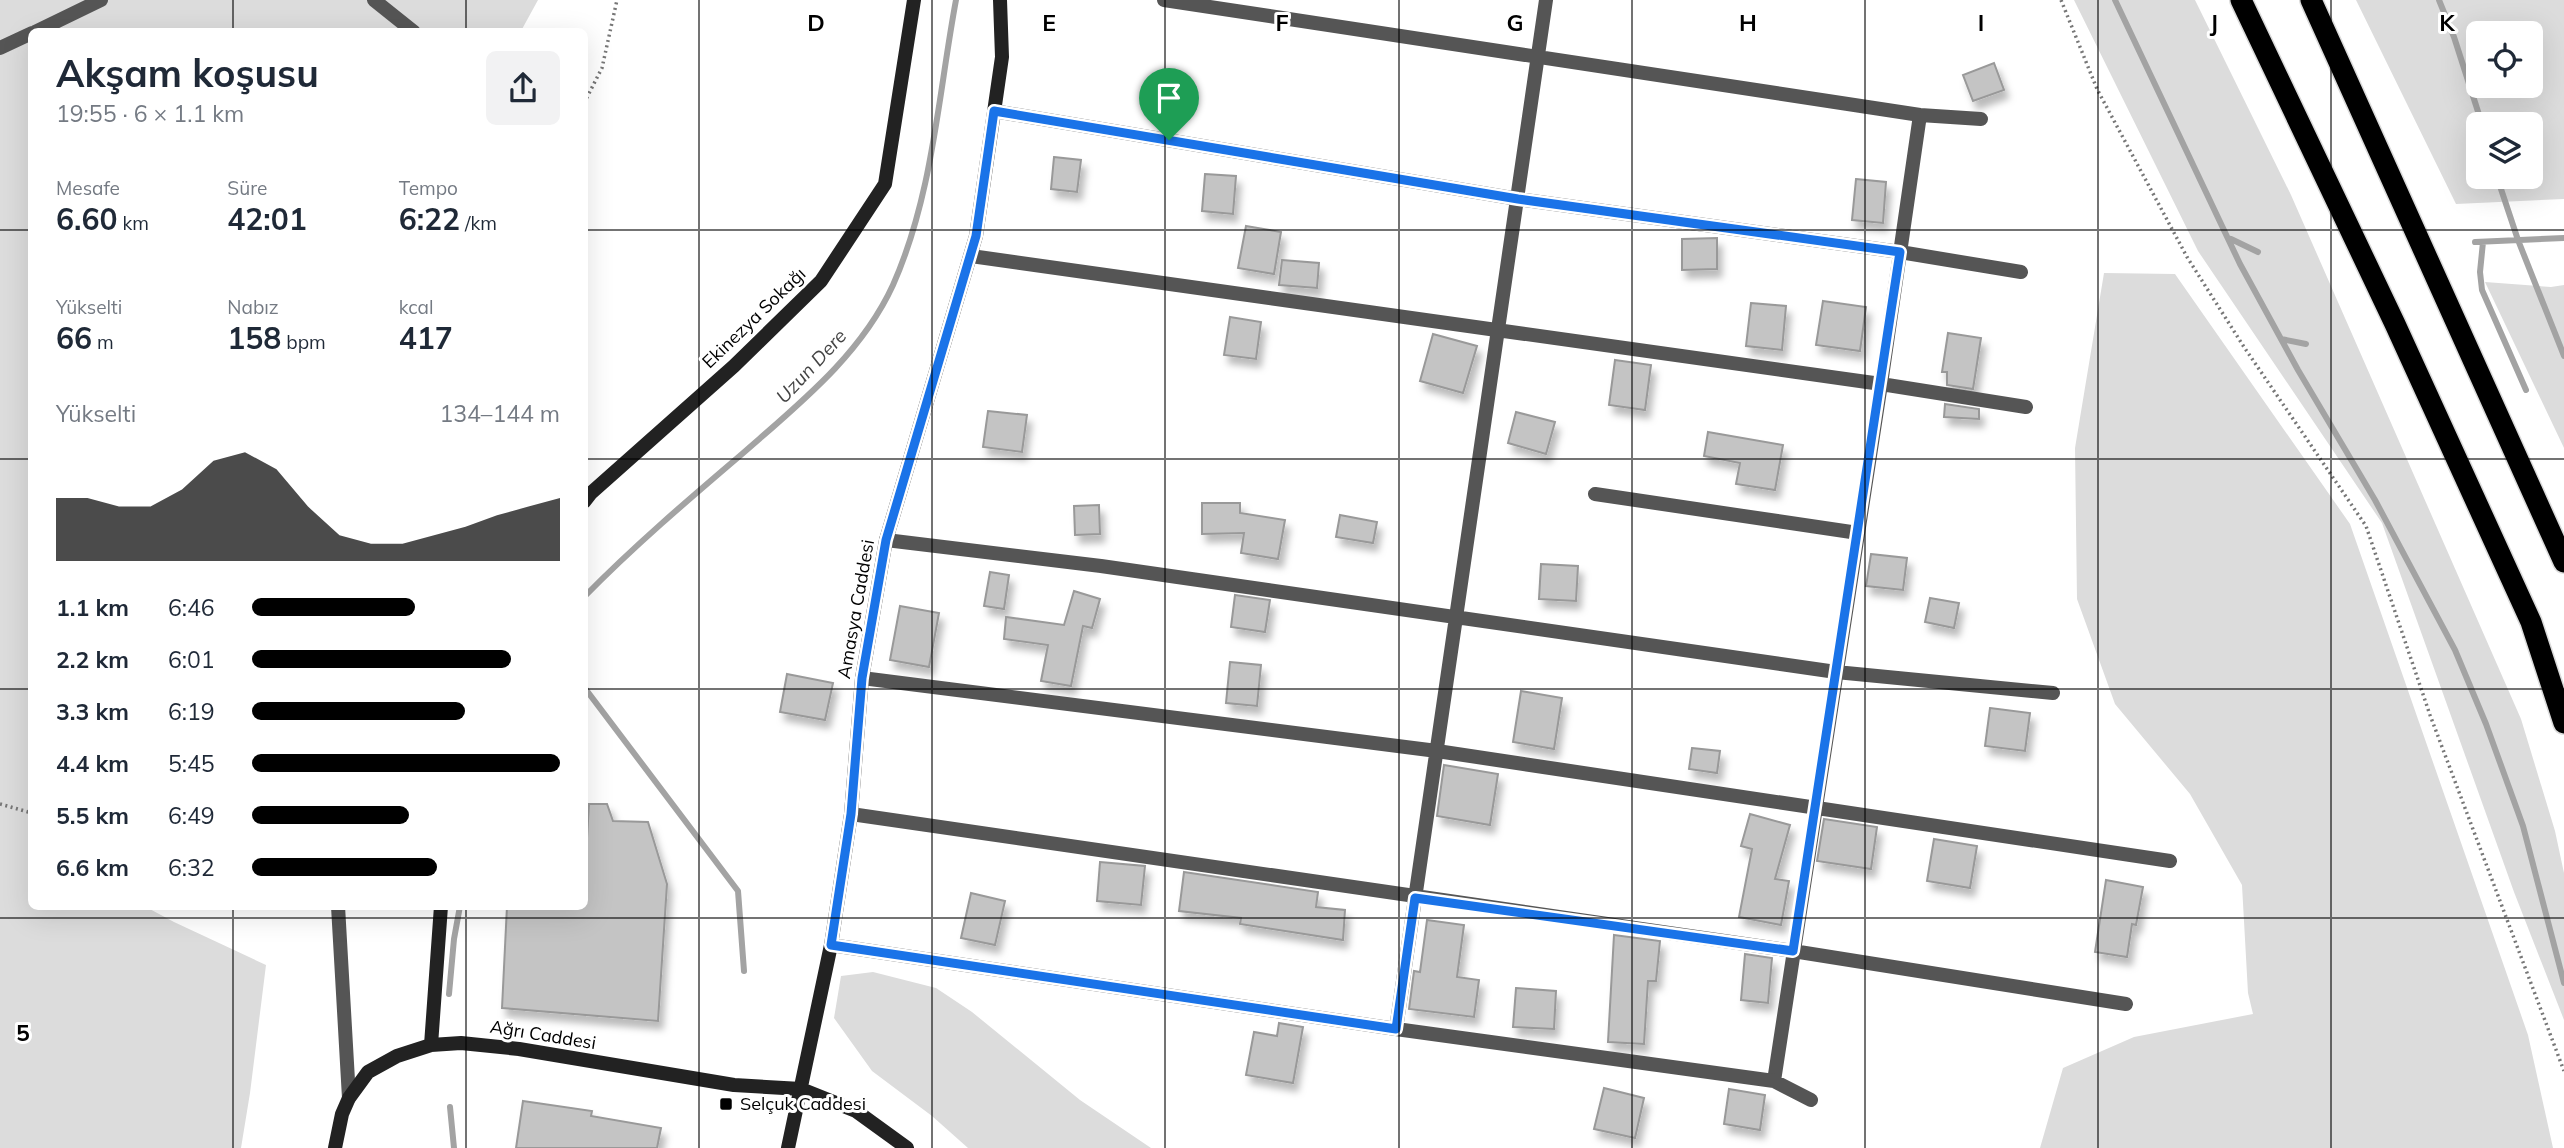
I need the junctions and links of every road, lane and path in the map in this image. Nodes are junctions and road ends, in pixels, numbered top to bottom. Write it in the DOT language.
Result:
graph roads {
  1 [pos="101,0"];
  2 [pos="374,0"];
  3 [pos="617,0"];
  4 [pos="914,0"];
  5 [pos="1000,0"];
  6 [pos="1164,0"];
  7 [pos="1546,0"];
  8 [pos="2062,0"];
  9 [pos="2241,0"];
  10 [pos="2311,0"];
  11 [pos="42,28"];
  12 [pos="409,28"];
  13 [pos="28,34"];
  14 [pos="0,48"];
  15 [pos="1539,56"];
  16 [pos="588,95"];
  17 [pos="994,111"];
  18 [pos="1920,115"];
  19 [pos="1981,119"];
  20 [pos="1518,199"];
  21 [pos="1900,252"];
  22 [pos="971,256"];
  23 [pos="2021,272"];
  24 [pos="1498,330"];
  25 [pos="1881,384"];
  26 [pos="2026,407"];
  27 [pos="1595,494"];
  28 [pos="588,497"];
  29 [pos="1858,533"];
  30 [pos="886,540"];
  31 [pos="2564,562"];
  32 [pos="1457,616"];
  33 [pos="1836,672"];
  34 [pos="862,678"];
  35 [pos="2053,692"];
  36 [pos="2564,723"];
  37 [pos="1437,751"];
  38 [pos="0,804"];
  39 [pos="1815,808"];
  40 [pos="28,812"];
  41 [pos="851,814"];
  42 [pos="2170,861"];
  43 [pos="1415,898"];
  44 [pos="338,910"];
  45 [pos="440,910"];
  46 [pos="831,945"];
  47 [pos="1793,951"];
  48 [pos="2126,1004"];
  49 [pos="1396,1029"];
  50 [pos="431,1045"];
  51 [pos="2564,1071"];
  52 [pos="1774,1081"];
  53 [pos="801,1089"];
  54 [pos="349,1098"];
  55 [pos="1811,1100"];
  56 [pos="334,1148"];
  57 [pos="788,1148"];
  58 [pos="907,1148"];
  1 -- 11 [label="street"];
  2 -- 12 [label="street"];
  3 -- 16 [label="path"];
  4 -- 28 [label="street, Ekinezya Sokağı"];
  5 -- 17 [label="street, Amasya Caddesi"];
  6 -- 15 [label="street"];
  7 -- 15 [label="street"];
  8 -- 51 [label="path"];
  9 -- 36 [label="highway"];
  10 -- 31 [label="highway"];
  13 -- 14 [label="street"];
  15 -- 18 [label="street"];
  15 -- 20 [label="street"];
  17 -- 20 [label="street"];
  17 -- 22 [label="street, Amasya Caddesi"];
  18 -- 19 [label="street"];
  18 -- 21 [label="street"];
  20 -- 21 [label="street"];
  20 -- 24 [label="street"];
  21 -- 23 [label="street"];
  21 -- 25 [label="street"];
  22 -- 24 [label="street"];
  22 -- 30 [label="street, Amasya Caddesi"];
  24 -- 25 [label="street"];
  24 -- 32 [label="street"];
  25 -- 26 [label="street"];
  25 -- 29 [label="street"];
  27 -- 29 [label="street"];
  29 -- 33 [label="street"];
  30 -- 32 [label="street"];
  30 -- 34 [label="street, Amasya Caddesi"];
  32 -- 33 [label="street"];
  32 -- 37 [label="street"];
  33 -- 35 [label="street"];
  33 -- 39 [label="street"];
  34 -- 37 [label="street"];
  34 -- 41 [label="street, Amasya Caddesi"];
  37 -- 39 [label="street"];
  37 -- 43 [label="street"];
  38 -- 40 [label="path"];
  39 -- 42 [label="street"];
  39 -- 47 [label="street"];
  41 -- 43 [label="street"];
  41 -- 46 [label="street, Amasya Caddesi"];
  43 -- 47 [label="street"];
  43 -- 49 [label="street"];
  44 -- 54 [label="street"];
  45 -- 50 [label="street"];
  46 -- 49 [label="street"];
  46 -- 53 [label="street, Amasya Caddesi"];
  47 -- 48 [label="street"];
  47 -- 52 [label="street"];
  49 -- 52 [label="street"];
  50 -- 53 [label="street, Ağrı Caddesi"];
  50 -- 54 [label="street, Ağrı Caddesi"];
  52 -- 55 [label="street"];
  53 -- 57 [label="street, Amasya Caddesi"];
  53 -- 58 [label="street"];
  54 -- 56 [label="street, Ağrı Caddesi"];
}
